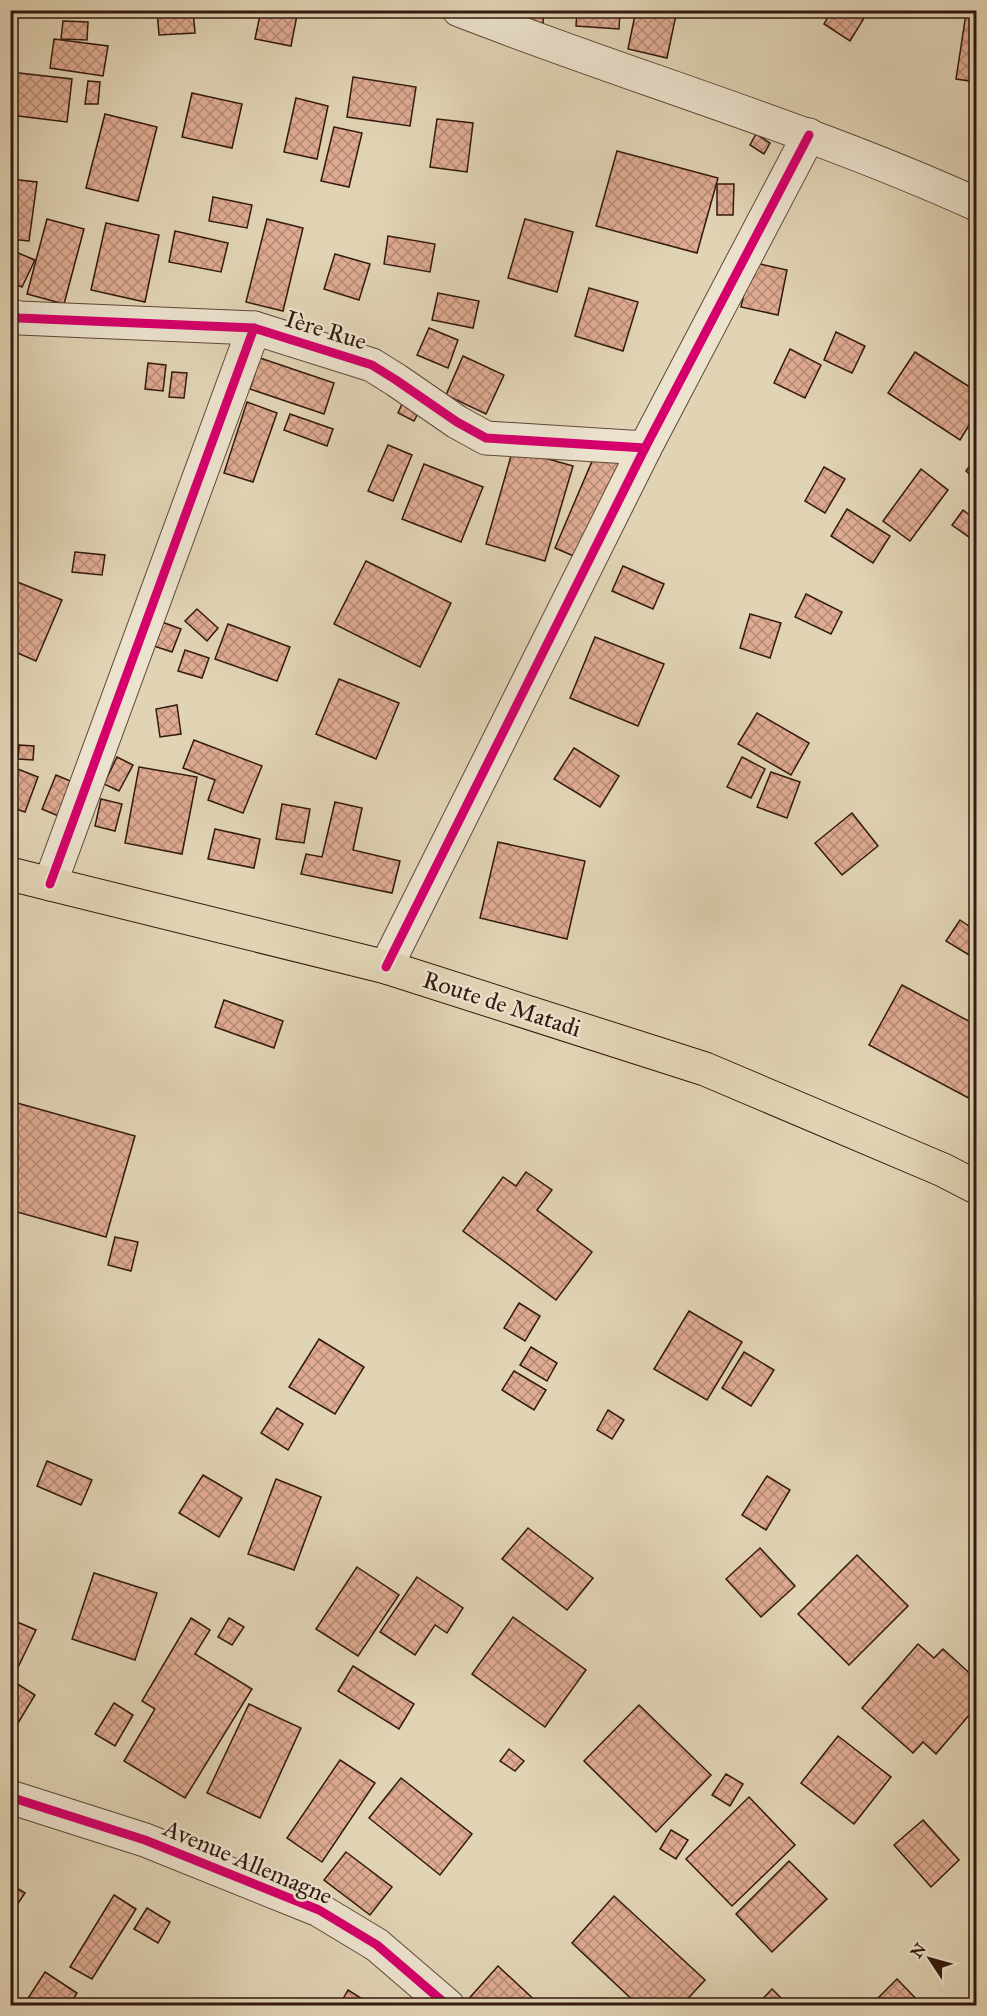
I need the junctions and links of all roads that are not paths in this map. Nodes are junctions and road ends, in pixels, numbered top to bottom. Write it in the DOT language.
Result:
graph roads {
  1 [pos="459,10"];
  2 [pos="809,135"];
  3 [pos="976,204"];
  4 [pos="10,315"];
  5 [pos="254,328"];
  6 [pos="645,448"];
  7 [pos="10,874"];
  8 [pos="50,884"];
  9 [pos="386,967"];
  10 [pos="976,1187"];
  11 [pos="10,1797"];
  12 [pos="448,2006"];
  1 -- 2 [label="street"];
  2 -- 3 [label="street"];
  2 -- 6 [label="street"];
  4 -- 5 [label="street, Ière Rue"];
  5 -- 6 [label="street, Ière Rue"];
  5 -- 8 [label="street"];
  6 -- 9 [label="street"];
  7 -- 8 [label="highway, Route de Matadi"];
  8 -- 9 [label="highway, Route de Matadi"];
  9 -- 10 [label="highway, Route de Matadi"];
  11 -- 12 [label="street, Avenue Allemagne"];
}
